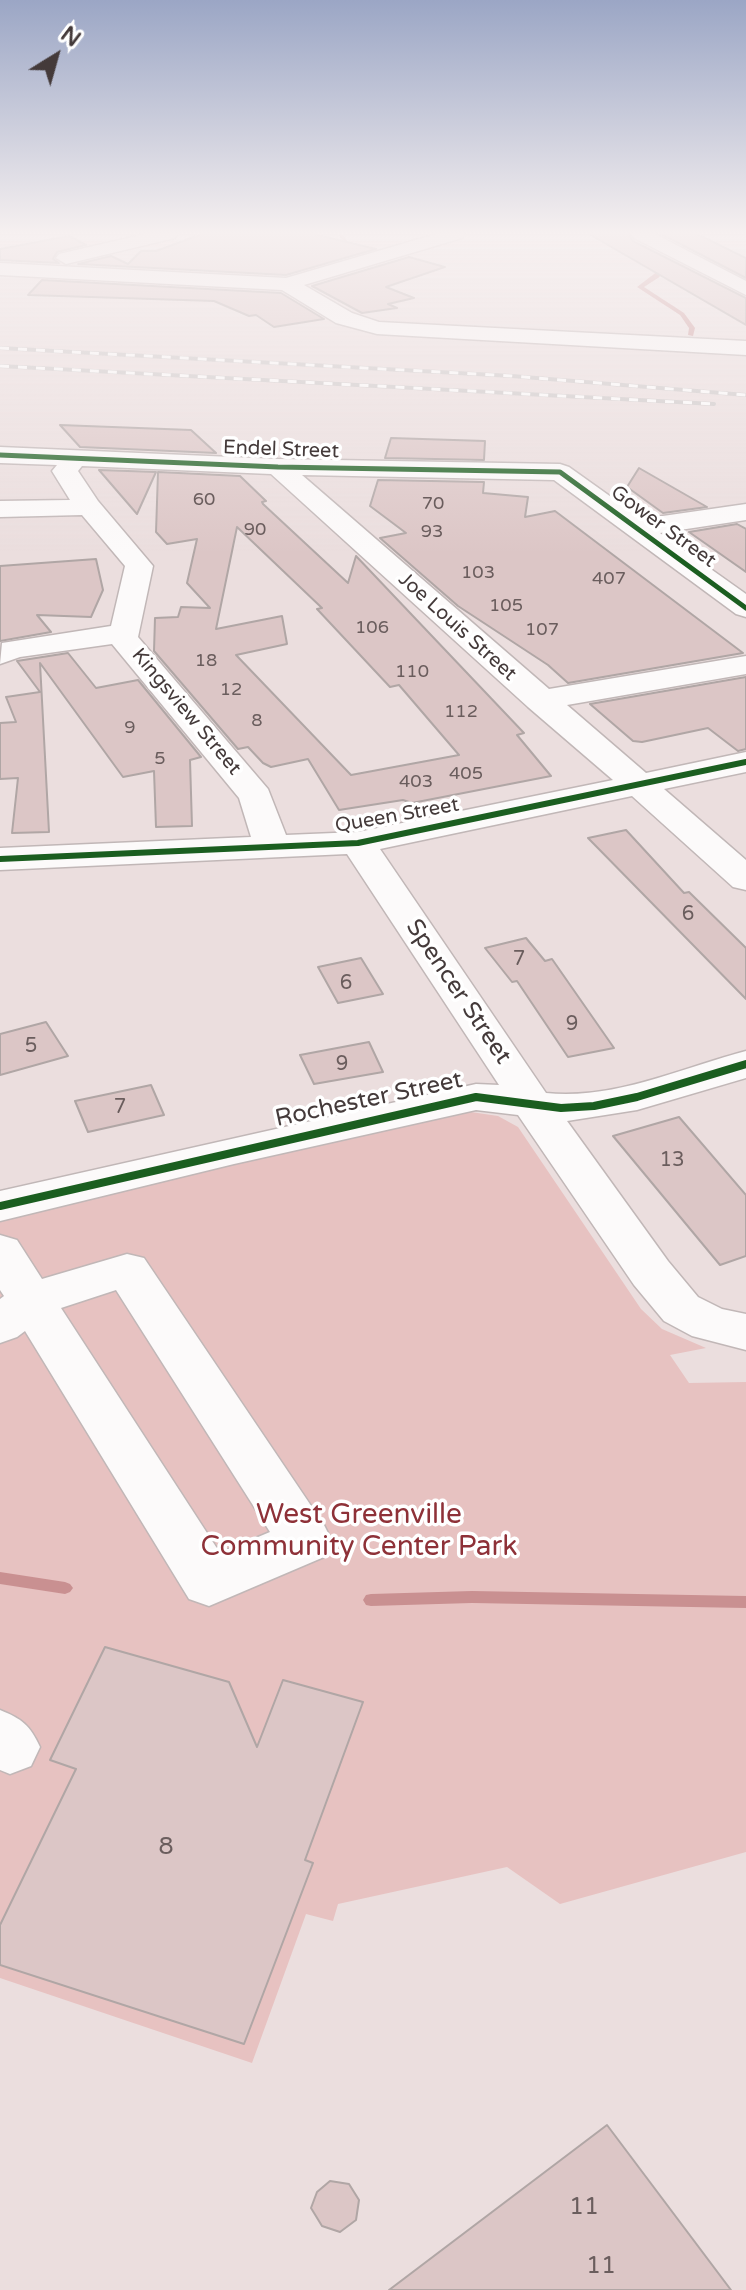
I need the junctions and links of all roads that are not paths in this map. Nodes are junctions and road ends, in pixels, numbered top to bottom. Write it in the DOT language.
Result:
graph roads {
  1 [pos="614,341"];
  2 [pos="746,348"];
  3 [pos="0,455"];
  4 [pos="75,458"];
  5 [pos="278,467"];
  6 [pos="560,472"];
  7 [pos="91,507"];
  8 [pos="0,509"];
  9 [pos="746,512"];
  10 [pos="637,528"];
  11 [pos="746,608"];
  12 [pos="123,633"];
  13 [pos="0,655"];
  14 [pos="746,665"];
  15 [pos="539,700"];
  16 [pos="746,762"];
  17 [pos="639,783"];
  18 [pos="358,843"];
  19 [pos="272,847"];
  20 [pos="0,859"];
  21 [pos="746,879"];
  22 [pos="746,1064"];
  23 [pos="531,1102"];
  24 [pos="0,1206"];
  25 [pos="0,1251"];
  26 [pos="15,1313"];
  27 [pos="728,1328"];
  1 -- 2 [label="street"];
  3 -- 4 [label="street, Endel Street"];
  4 -- 5 [label="street, Endel Street"];
  4 -- 7 [label="street, Kingsview Street"];
  5 -- 6 [label="street, Endel Street"];
  5 -- 15 [label="street, Joe Louis Street"];
  6 -- 10 [label="street, Gower Street"];
  7 -- 8 [label="street"];
  7 -- 12 [label="street, Kingsview Street"];
  9 -- 10 [label="street"];
  10 -- 11 [label="street, Gower Street"];
  12 -- 13 [label="street"];
  12 -- 19 [label="street, Kingsview Street"];
  14 -- 15 [label="street"];
  15 -- 17 [label="street, Joe Louis Street"];
  16 -- 17 [label="street, Queen Street"];
  17 -- 18 [label="street, Queen Street"];
  17 -- 21 [label="street, Joe Louis Street"];
  18 -- 19 [label="street, Queen Street"];
  18 -- 23 [label="street, Spencer Street"];
  19 -- 20 [label="street, Queen Street"];
  22 -- 23 [label="street, Rochester Street"];
  23 -- 24 [label="street, Rochester Street"];
  23 -- 27 [label="street, Spencer Street"];
  25 -- 26 [label="street"];
  26 -- 26 [label="street"];
}
